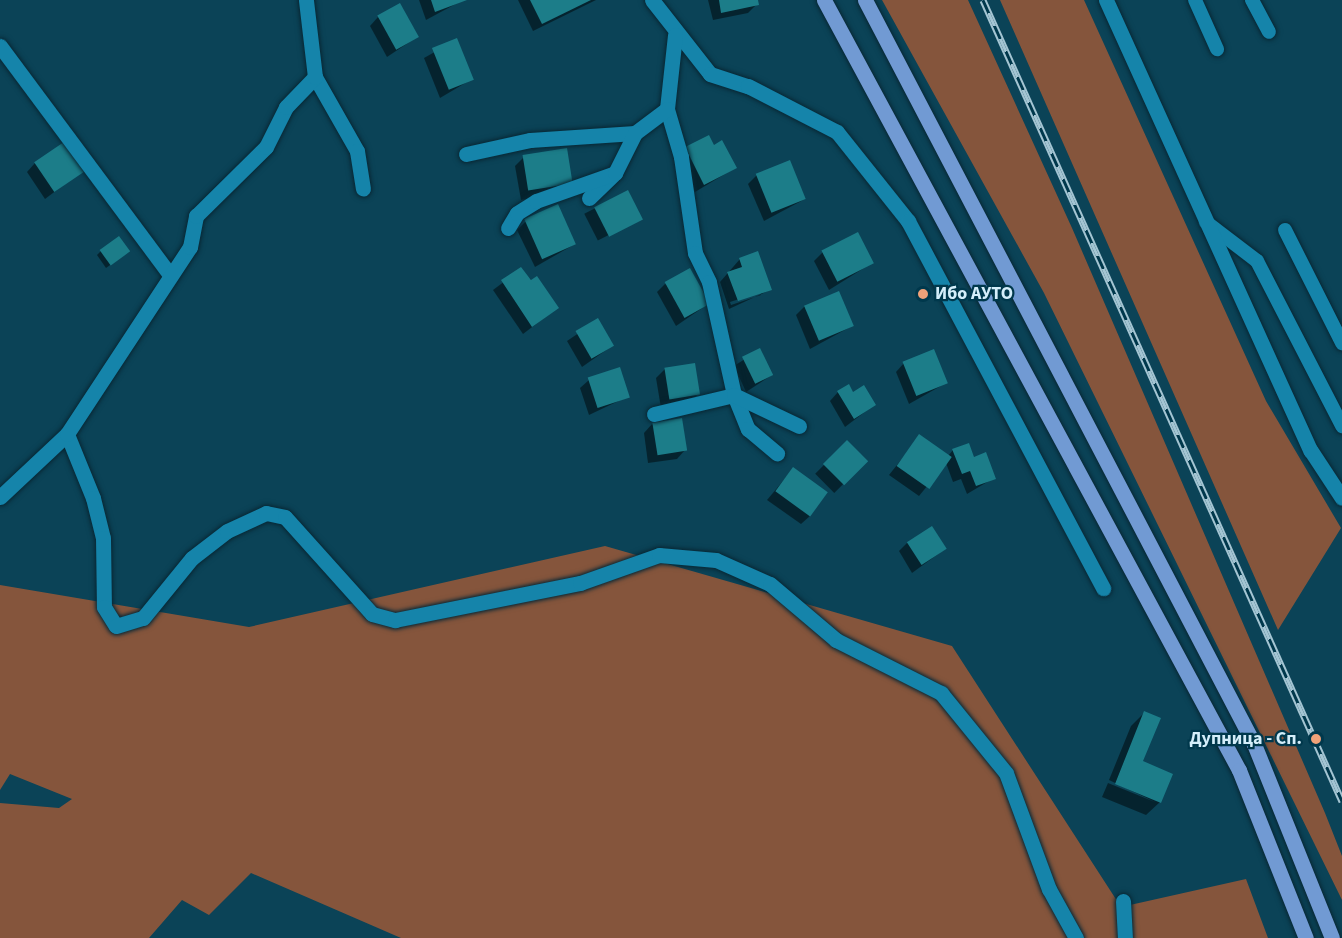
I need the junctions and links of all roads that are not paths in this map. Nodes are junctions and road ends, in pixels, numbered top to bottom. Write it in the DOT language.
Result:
graph roads {
  1 [pos="306,0"];
  2 [pos="652,0"];
  3 [pos="824,0"];
  4 [pos="865,0"];
  5 [pos="1106,0"];
  6 [pos="1195,0"];
  7 [pos="1252,0"];
  8 [pos="1269,32"];
  9 [pos="675,35"];
  10 [pos="0,46"];
  11 [pos="1217,49"];
  12 [pos="315,77"];
  13 [pos="667,109"];
  14 [pos="635,133"];
  15 [pos="466,154"];
  16 [pos="615,172"];
  17 [pos="363,189"];
  18 [pos="590,198"];
  19 [pos="1205,221"];
  20 [pos="508,228"];
  21 [pos="1285,230"];
  22 [pos="170,275"];
  23 [pos="1342,343"];
  24 [pos="734,395"];
  25 [pos="654,414"];
  26 [pos="799,426"];
  27 [pos="1342,426"];
  28 [pos="67,434"];
  29 [pos="777,453"];
  30 [pos="0,497"];
  31 [pos="1342,498"];
  32 [pos="1103,588"];
  33 [pos="1123,901"];
  34 [pos="1076,938"];
  35 [pos="1125,938"];
  36 [pos="1306,938"];
  37 [pos="1332,938"];
  1 -- 12 [label="street"];
  2 -- 9 [label="street"];
  3 -- 36 [label="main road"];
  4 -- 37 [label="main road"];
  5 -- 19 [label="street"];
  6 -- 11 [label="lane"];
  7 -- 8 [label="lane"];
  9 -- 13 [label="street"];
  9 -- 32 [label="street"];
  10 -- 22 [label="street"];
  12 -- 17 [label="street"];
  12 -- 22 [label="street"];
  13 -- 14 [label="street"];
  13 -- 24 [label="street"];
  14 -- 15 [label="street"];
  14 -- 16 [label="street"];
  16 -- 18 [label="street"];
  16 -- 20 [label="street"];
  19 -- 27 [label="lane"];
  19 -- 31 [label="street"];
  21 -- 23 [label="lane"];
  22 -- 28 [label="street"];
  24 -- 25 [label="street"];
  24 -- 26 [label="street"];
  24 -- 29 [label="street"];
  28 -- 30 [label="street"];
  28 -- 34 [label="street"];
  33 -- 35 [label="street"];
}
